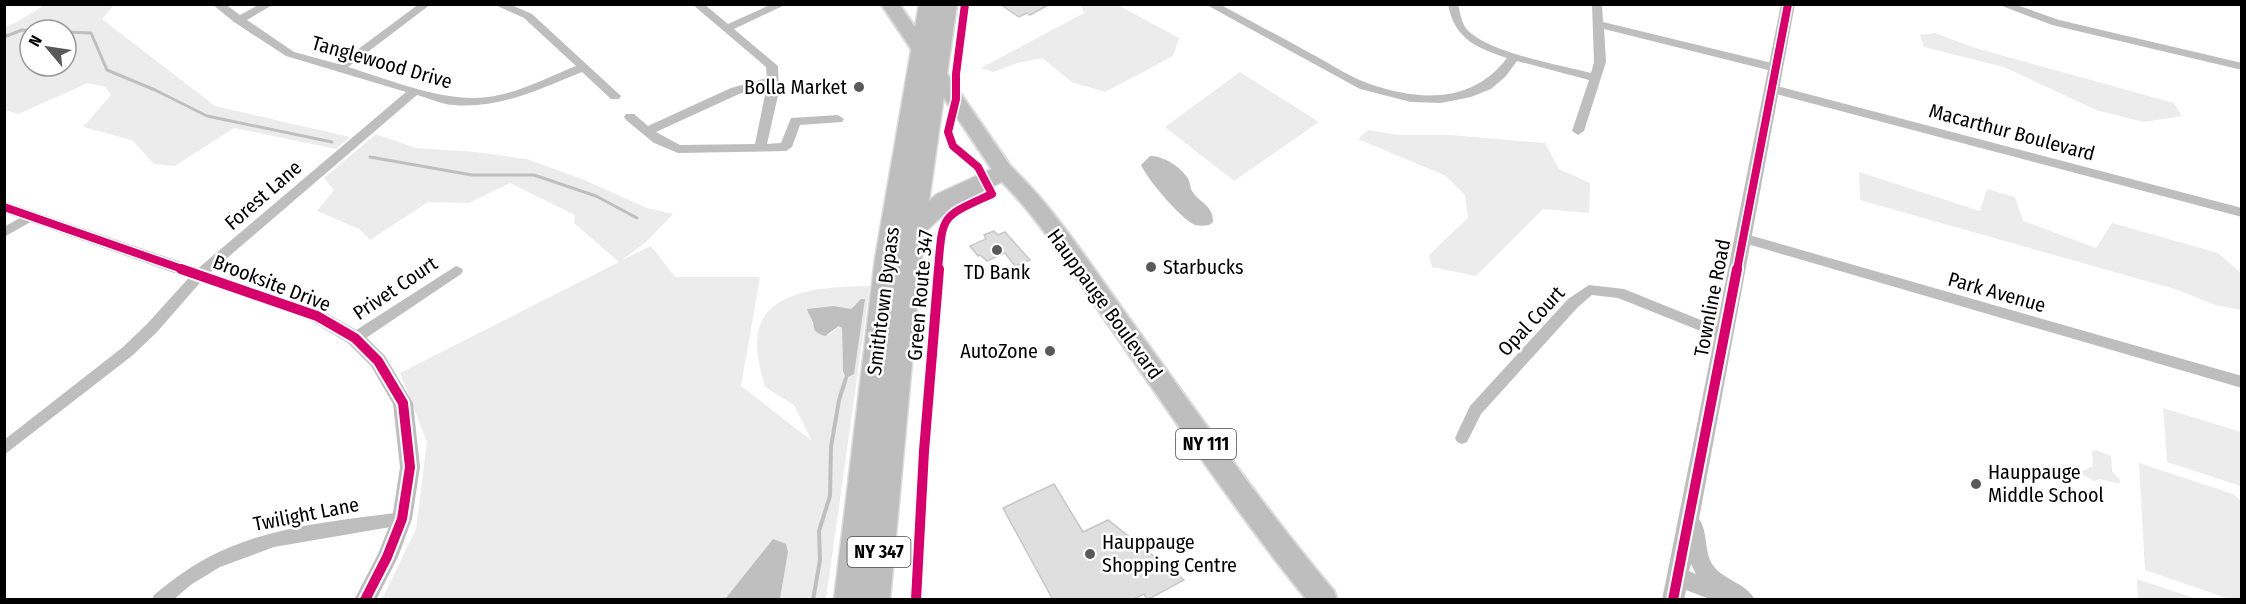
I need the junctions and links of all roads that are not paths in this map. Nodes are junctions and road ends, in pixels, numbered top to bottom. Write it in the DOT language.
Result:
graph roads {
  1 [pos="217,4"];
  2 [pos="269,4"];
  3 [pos="426,4"];
  4 [pos="498,4"];
  5 [pos="697,4"];
  6 [pos="757,4"];
  7 [pos="782,4"];
  8 [pos="890,4"];
  9 [pos="929,4"];
  10 [pos="948,4"];
  11 [pos="1210,4"];
  12 [pos="1453,4"];
  13 [pos="1597,4"];
  14 [pos="1788,4"];
  15 [pos="2002,4"];
  16 [pos="238,20"];
  17 [pos="1598,24"];
  18 [pos="722,25"];
  19 [pos="921,48"];
  20 [pos="1515,56"];
  21 [pos="583,67"];
  22 [pos="2241,67"];
  23 [pos="1776,68"];
  24 [pos="339,69"];
  25 [pos="939,76"];
  26 [pos="1596,78"];
  27 [pos="773,80"];
  28 [pos="1773,89"];
  29 [pos="414,91"];
  30 [pos="615,96"];
  31 [pos="630,117"];
  32 [pos="838,119"];
  33 [pos="647,130"];
  34 [pos="1578,131"];
  35 [pos="760,147"];
  36 [pos="1004,172"];
  37 [pos="4,207"];
  38 [pos="2241,213"];
  39 [pos="30,217"];
  40 [pos="914,231"];
  41 [pos="4,233"];
  42 [pos="1742,238"];
  43 [pos="456,271"];
  44 [pos="200,274"];
  45 [pos="1723,335"];
  46 [pos="355,338"];
  47 [pos="2241,382"];
  48 [pos="1462,438"];
  49 [pos="4,449"];
  50 [pos="1690,511"];
  51 [pos="402,519"];
  52 [pos="1678,577"];
  53 [pos="160,600"];
  54 [pos="364,600"];
  55 [pos="848,600"];
  56 [pos="875,600"];
  57 [pos="1324,600"];
  58 [pos="1673,600"];
  59 [pos="1738,600"];
  60 [pos="1744,600"];
  1 -- 16 [label="street, Tanglewood Drive"];
  2 -- 16 [label="street"];
  3 -- 24 [label="street"];
  4 -- 21 [label="street"];
  5 -- 18 [label="street"];
  6 -- 18 [label="street"];
  7 -- 18 [label="street"];
  8 -- 19 [label="main road, Hauppauge Boulevard / NY 111"];
  9 -- 19 [label="highway, Smithtown Bypass / NY 347"];
  10 -- 25 [label="highway, Smithtown Bypass / NY 347"];
  11 -- 20 [label="street"];
  12 -- 20 [label="street"];
  13 -- 17 [label="street"];
  14 -- 23 [label="street, Townline Road"];
  15 -- 22 [label="street"];
  16 -- 24 [label="street, Tanglewood Drive"];
  17 -- 23 [label="street"];
  17 -- 26 [label="street"];
  18 -- 27 [label="street"];
  19 -- 25 [label="main road, Hauppauge Boulevard / NY 111"];
  19 -- 55 [label="highway, Smithtown Bypass / NY 347"];
  20 -- 26 [label="street"];
  21 -- 29 [label="street, Tanglewood Drive"];
  21 -- 30 [label="street"];
  23 -- 28 [label="street, Townline Road"];
  24 -- 29 [label="street, Tanglewood Drive"];
  25 -- 36 [label="main road, Hauppauge Boulevard / NY 111"];
  25 -- 40 [label="highway, Smithtown Bypass / NY 347"];
  26 -- 34 [label="street"];
  27 -- 33 [label="street"];
  27 -- 35 [label="street"];
  28 -- 38 [label="street, Macarthur Boulevard"];
  28 -- 42 [label="street, Townline Road"];
  29 -- 44 [label="street, Forest Lane"];
  31 -- 33 [label="street"];
  32 -- 35 [label="street"];
  33 -- 35 [label="street"];
  36 -- 40 [label="highway"];
  36 -- 57 [label="main road, Hauppauge Boulevard / NY 111"];
  37 -- 39 [label="street, Brooksite Drive"];
  39 -- 41 [label="street"];
  39 -- 44 [label="street, Brooksite Drive"];
  40 -- 56 [label="highway, Smithtown Bypass / NY 347"];
  42 -- 45 [label="street, Townline Road"];
  42 -- 47 [label="street, Park Avenue"];
  43 -- 46 [label="street, Privet Court"];
  44 -- 46 [label="street, Brooksite Drive"];
  44 -- 49 [label="street, Forest Lane"];
  45 -- 48 [label="street, Opal Court"];
  45 -- 50 [label="street, Townline Road"];
  46 -- 51 [label="street, Brooksite Drive"];
  50 -- 52 [label="street, Townline Road"];
  50 -- 60 [label="street"];
  51 -- 53 [label="street, Twilight Lane"];
  51 -- 54 [label="street, Brooksite Drive"];
  52 -- 58 [label="street, Townline Road"];
  52 -- 59 [label="street"];
}
